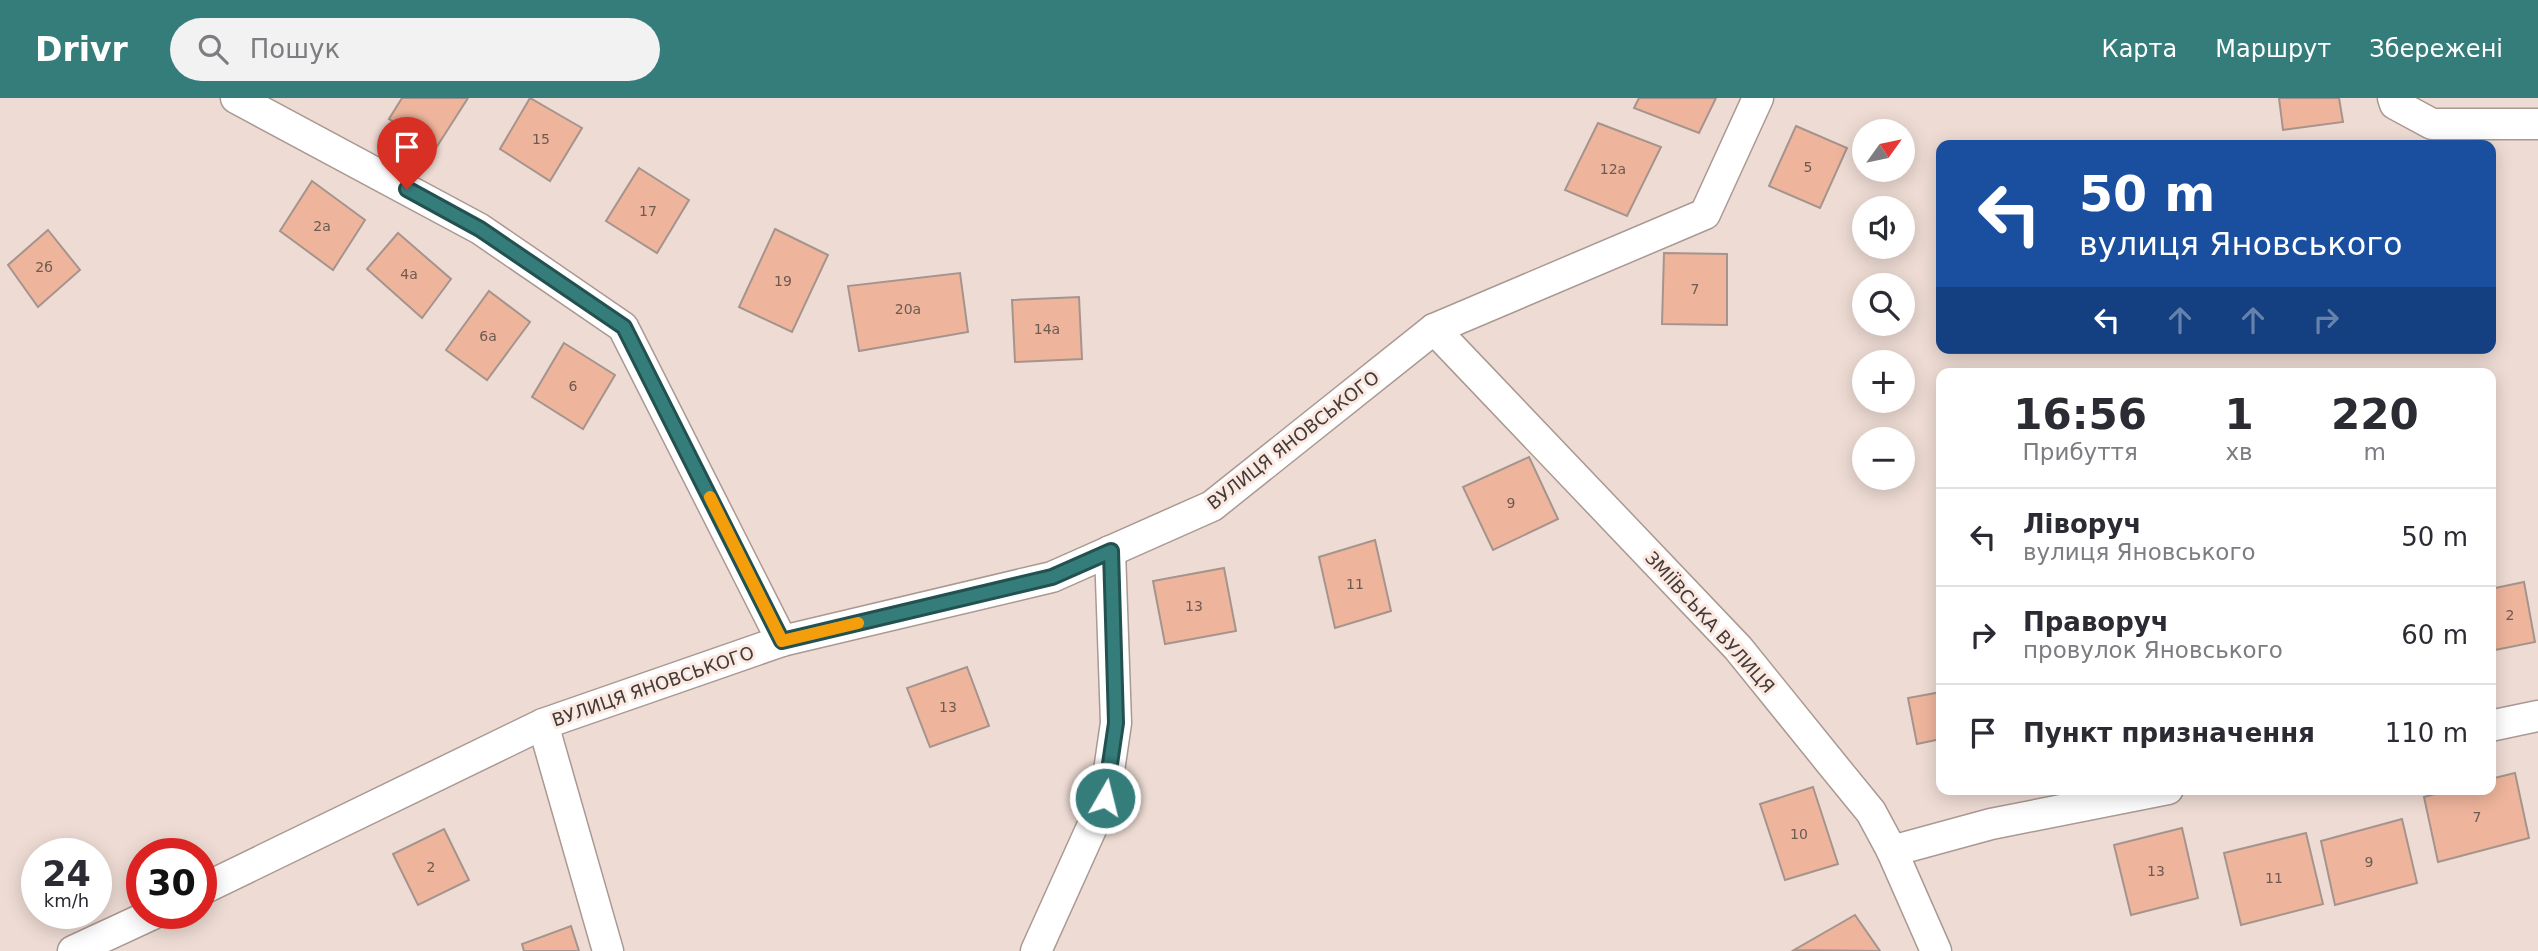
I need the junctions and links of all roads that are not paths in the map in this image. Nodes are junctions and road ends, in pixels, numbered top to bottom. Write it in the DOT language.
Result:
graph roads {
  1 [pos="236,98"];
  2 [pos="1758,98"];
  3 [pos="2393,98"];
  4 [pos="2538,124"];
  5 [pos="1434,329"];
  6 [pos="1111,551"];
  7 [pos="782,641"];
  8 [pos="2538,716"];
  9 [pos="543,724"];
  10 [pos="2496,725"];
  11 [pos="2138,795"];
  12 [pos="1892,851"];
  13 [pos="217,882"];
  14 [pos="126,927"];
  15 [pos="74,951"];
  16 [pos="608,951"];
  17 [pos="1036,951"];
  18 [pos="1936,951"];
  1 -- 7 [label="street"];
  2 -- 5 [label="street, ВУЛИЦЯ ЯНОВСЬКОГО"];
  3 -- 4 [label="street"];
  5 -- 6 [label="street, ВУЛИЦЯ ЯНОВСЬКОГО"];
  5 -- 12 [label="street, ЗМІЇВСЬКА ВУЛИЦЯ"];
  6 -- 7 [label="street, ВУЛИЦЯ ЯНОВСЬКОГО"];
  6 -- 17 [label="street"];
  7 -- 9 [label="street, ВУЛИЦЯ ЯНОВСЬКОГО"];
  8 -- 10 [label="street"];
  9 -- 13 [label="street, ВУЛИЦЯ ЯНОВСЬКОГО"];
  9 -- 16 [label="street"];
  11 -- 12 [label="street"];
  12 -- 18 [label="street, ЗМІЇВСЬКА ВУЛИЦЯ"];
  14 -- 15 [label="street"];
}
